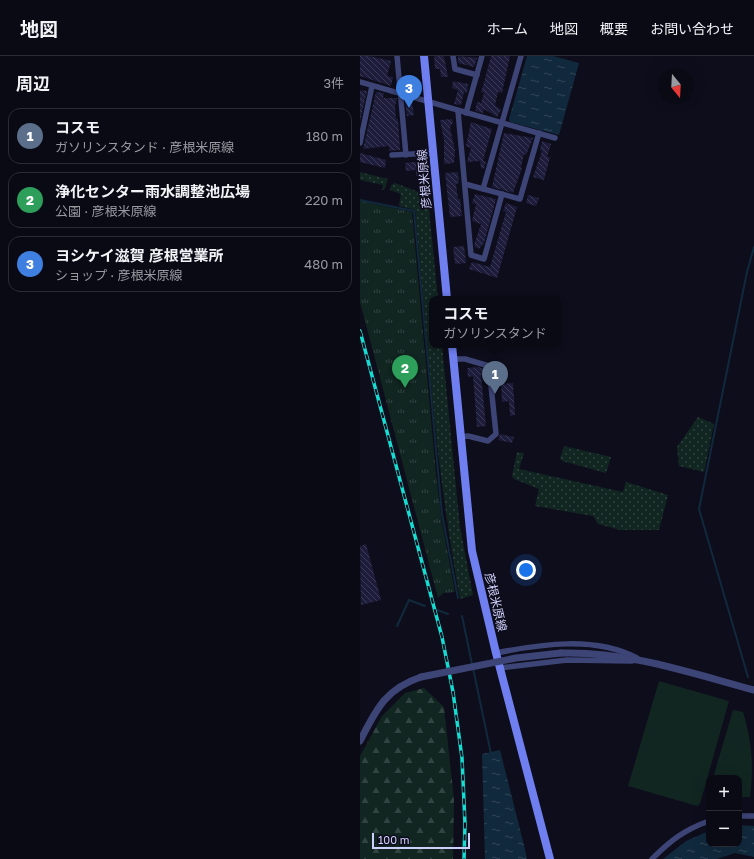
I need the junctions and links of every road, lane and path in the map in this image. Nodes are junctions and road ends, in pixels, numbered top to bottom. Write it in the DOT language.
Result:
graph roads {
  1 [pos="397,56"];
  2 [pos="424,56"];
  3 [pos="453,56"];
  4 [pos="482,56"];
  5 [pos="521,56"];
  6 [pos="477,75"];
  7 [pos="360,82"];
  8 [pos="372,86"];
  9 [pos="401,94"];
  10 [pos="429,102"];
  11 [pos="458,111"];
  12 [pos="466,113"];
  13 [pos="502,123"];
  14 [pos="539,133"];
  15 [pos="555,138"];
  16 [pos="360,143"];
  17 [pos="433,152"];
  18 [pos="392,155"];
  19 [pos="406,155"];
  20 [pos="464,184"];
  21 [pos="483,189"];
  22 [pos="502,194"];
  23 [pos="447,296"];
  24 [pos="452,348"];
  25 [pos="453,359"];
  26 [pos="460,437"];
  27 [pos="496,653"];
  28 [pos="643,661"];
  29 [pos="500,668"];
  30 [pos="754,690"];
  31 [pos="360,741"];
  32 [pos="742,816"];
  33 [pos="754,816"];
  34 [pos="706,822"];
  35 [pos="550,859"];
  36 [pos="652,859"];
  1 -- 9 [label="street"];
  2 -- 10 [label="main road, 彦根米原線"];
  3 -- 6 [label="street"];
  4 -- 6 [label="street"];
  5 -- 13 [label="street"];
  6 -- 12 [label="street"];
  7 -- 8 [label="street"];
  8 -- 9 [label="street"];
  8 -- 16 [label="street"];
  9 -- 10 [label="street"];
  9 -- 19 [label="street"];
  10 -- 11 [label="street"];
  10 -- 17 [label="main road, 彦根米原線"];
  11 -- 12 [label="street"];
  11 -- 20 [label="street"];
  12 -- 13 [label="street"];
  13 -- 14 [label="street"];
  13 -- 21 [label="street"];
  14 -- 15 [label="street"];
  14 -- 22 [label="street"];
  17 -- 19 [label="street"];
  17 -- 23 [label="main road, 彦根米原線"];
  18 -- 19 [label="street"];
  20 -- 21 [label="street"];
  20 -- 22 [label="street"];
  21 -- 22 [label="street"];
  24 -- 25 [label="main road, 彦根米原線"];
  25 -- 26 [label="main road, 彦根米原線"];
  25 -- 26 [label="street"];
  26 -- 27 [label="main road, 彦根米原線"];
  27 -- 28 [label="street"];
  27 -- 29 [label="main road, 彦根米原線"];
  28 -- 29 [label="street"];
  28 -- 30 [label="street"];
  28 -- 31 [label="street, bridge"];
  29 -- 35 [label="main road, 彦根米原線"];
  32 -- 33 [label="street"];
  34 -- 36 [label="street"];
}
